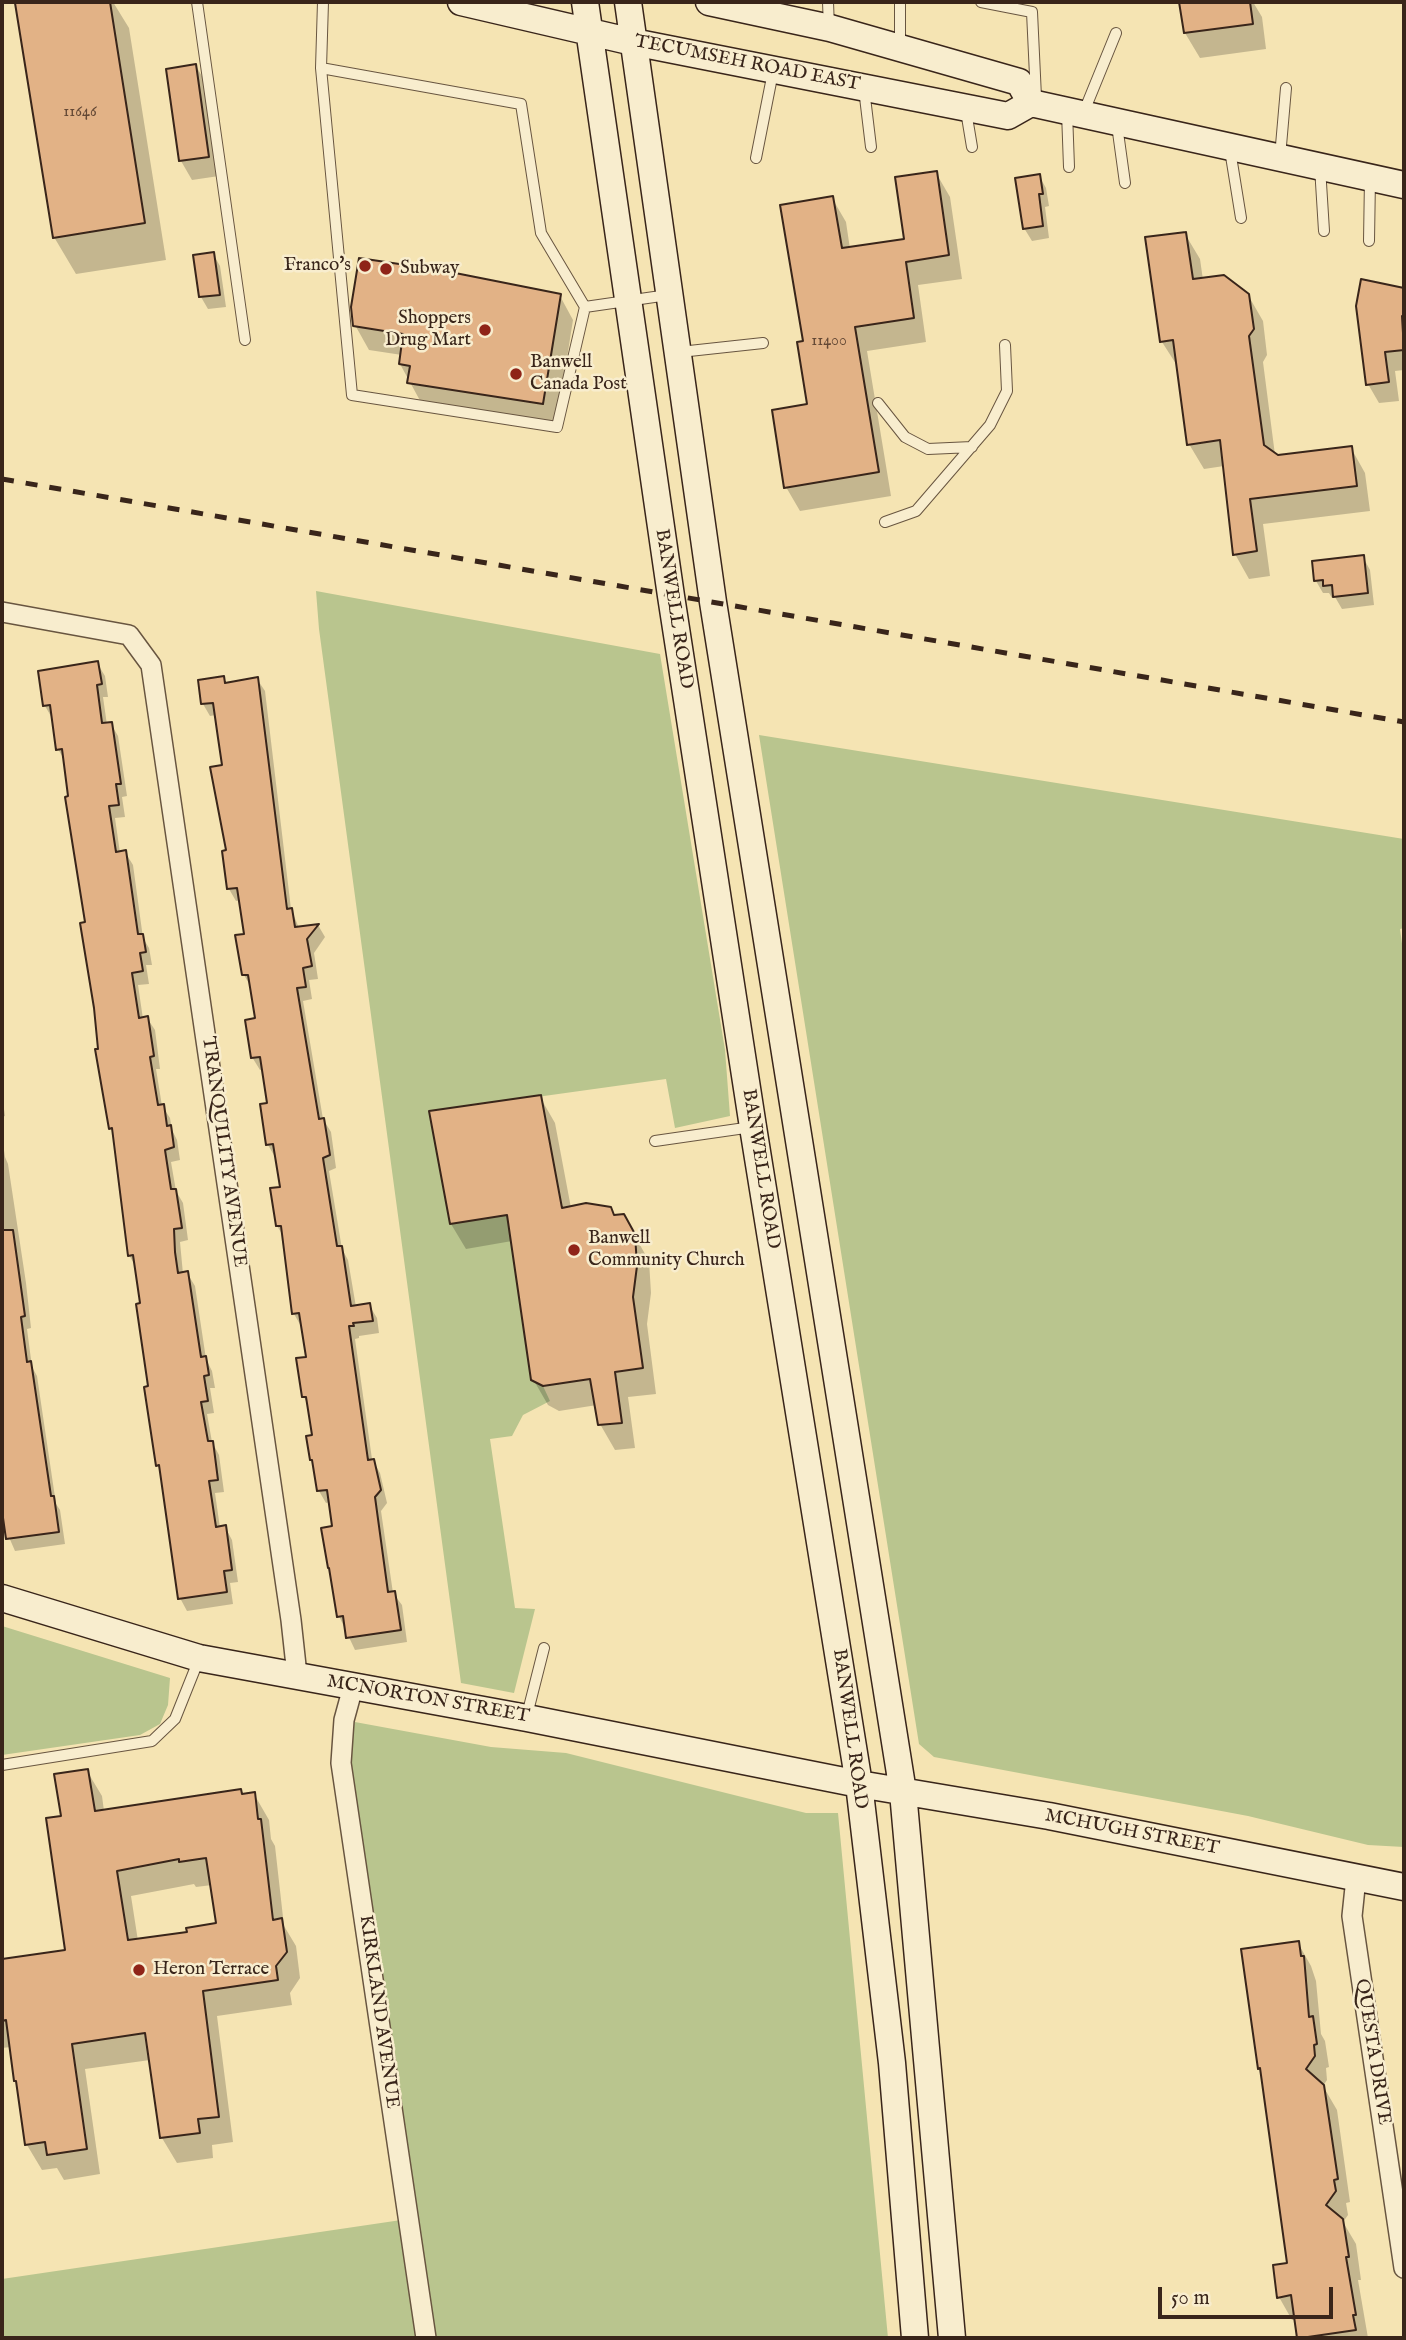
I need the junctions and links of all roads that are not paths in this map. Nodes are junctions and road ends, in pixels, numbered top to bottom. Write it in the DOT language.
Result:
graph roads {
  1 [pos="197,2"];
  2 [pos="323,2"];
  3 [pos="461,2"];
  4 [pos="584,2"];
  5 [pos="628,2"];
  6 [pos="709,2"];
  7 [pos="828,2"];
  8 [pos="900,2"];
  9 [pos="981,2"];
  10 [pos="830,28"];
  11 [pos="588,32"];
  12 [pos="1116,33"];
  13 [pos="633,42"];
  14 [pos="900,48"];
  15 [pos="321,68"];
  16 [pos="773,69"];
  17 [pos="863,87"];
  18 [pos="1286,88"];
  19 [pos="1034,104"];
  20 [pos="965,107"];
  21 [pos="1075,113"];
  22 [pos="1116,122"];
  23 [pos="871,147"];
  24 [pos="972,147"];
  25 [pos="1230,147"];
  26 [pos="756,158"];
  27 [pos="1280,158"];
  28 [pos="1320,166"];
  29 [pos="1069,167"];
  30 [pos="1370,178"];
  31 [pos="1125,183"];
  32 [pos="1404,185"];
  33 [pos="1241,218"];
  34 [pos="1324,232"];
  35 [pos="1369,241"];
  36 [pos="669,295"];
  37 [pos="628,301"];
  38 [pos="585,307"];
  39 [pos="245,340"];
  40 [pos="763,344"];
  41 [pos="1005,345"];
  42 [pos="677,352"];
  43 [pos="878,403"];
  44 [pos="972,447"];
  45 [pos="886,522"];
  46 [pos="2,612"];
  47 [pos="752,1127"];
  48 [pos="655,1141"];
  49 [pos="2,1598"];
  50 [pos="544,1648"];
  51 [pos="199,1658"];
  52 [pos="297,1675"];
  53 [pos="353,1687"];
  54 [pos="527,1717"];
  55 [pos="2,1765"];
  56 [pos="859,1784"];
  57 [pos="903,1792"];
  58 [pos="1356,1878"];
  59 [pos="1404,1887"];
  60 [pos="1404,2268"];
  61 [pos="426,2338"];
  62 [pos="915,2338"];
  63 [pos="952,2338"];
  1 -- 39 [label="lane"];
  2 -- 15 [label="lane"];
  3 -- 11 [label="main road, TECUMSEH ROAD EAST"];
  4 -- 11 [label="main road, BANWELL ROAD"];
  5 -- 13 [label="main road"];
  6 -- 10 [label="main road"];
  7 -- 10 [label="lane"];
  8 -- 14 [label="lane"];
  9 -- 19 [label="lane"];
  10 -- 14 [label="main road"];
  11 -- 13 [label="main road, TECUMSEH ROAD EAST"];
  11 -- 37 [label="main road, BANWELL ROAD"];
  12 -- 21 [label="lane"];
  13 -- 16 [label="main road, TECUMSEH ROAD EAST"];
  13 -- 36 [label="main road"];
  14 -- 19 [label="main road"];
  15 -- 38 [label="lane"];
  15 -- 38 [label="lane"];
  16 -- 17 [label="main road, TECUMSEH ROAD EAST"];
  16 -- 26 [label="lane"];
  17 -- 20 [label="main road, TECUMSEH ROAD EAST"];
  17 -- 23 [label="lane"];
  18 -- 27 [label="lane"];
  19 -- 20 [label="main road, TECUMSEH ROAD EAST"];
  19 -- 21 [label="main road"];
  20 -- 24 [label="lane"];
  21 -- 22 [label="main road"];
  21 -- 29 [label="lane"];
  22 -- 25 [label="main road"];
  22 -- 31 [label="lane"];
  25 -- 27 [label="main road"];
  25 -- 33 [label="lane"];
  27 -- 28 [label="main road"];
  28 -- 30 [label="main road"];
  28 -- 34 [label="lane"];
  30 -- 32 [label="main road"];
  30 -- 35 [label="lane"];
  36 -- 37 [label="lane"];
  36 -- 42 [label="main road"];
  37 -- 38 [label="lane"];
  37 -- 47 [label="main road, BANWELL ROAD"];
  40 -- 42 [label="lane"];
  41 -- 44 [label="lane"];
  42 -- 57 [label="main road"];
  43 -- 44 [label="lane"];
  44 -- 45 [label="lane"];
  46 -- 52 [label="street, TRANQUILITY AVENUE"];
  47 -- 48 [label="lane"];
  47 -- 56 [label="main road, BANWELL ROAD"];
  49 -- 51 [label="main road, MCNORTON STREET"];
  50 -- 54 [label="lane"];
  51 -- 52 [label="main road, MCNORTON STREET"];
  51 -- 55 [label="lane"];
  52 -- 53 [label="main road, MCNORTON STREET"];
  53 -- 54 [label="main road, MCNORTON STREET"];
  53 -- 61 [label="street, KIRKLAND AVENUE"];
  54 -- 56 [label="main road, MCNORTON STREET"];
  56 -- 57 [label="main road, MCHUGH STREET"];
  56 -- 62 [label="main road, BANWELL ROAD"];
  57 -- 58 [label="main road, MCHUGH STREET"];
  57 -- 63 [label="main road"];
  58 -- 59 [label="main road, MCHUGH STREET"];
  58 -- 60 [label="street, QUESTA DRIVE"];
}
